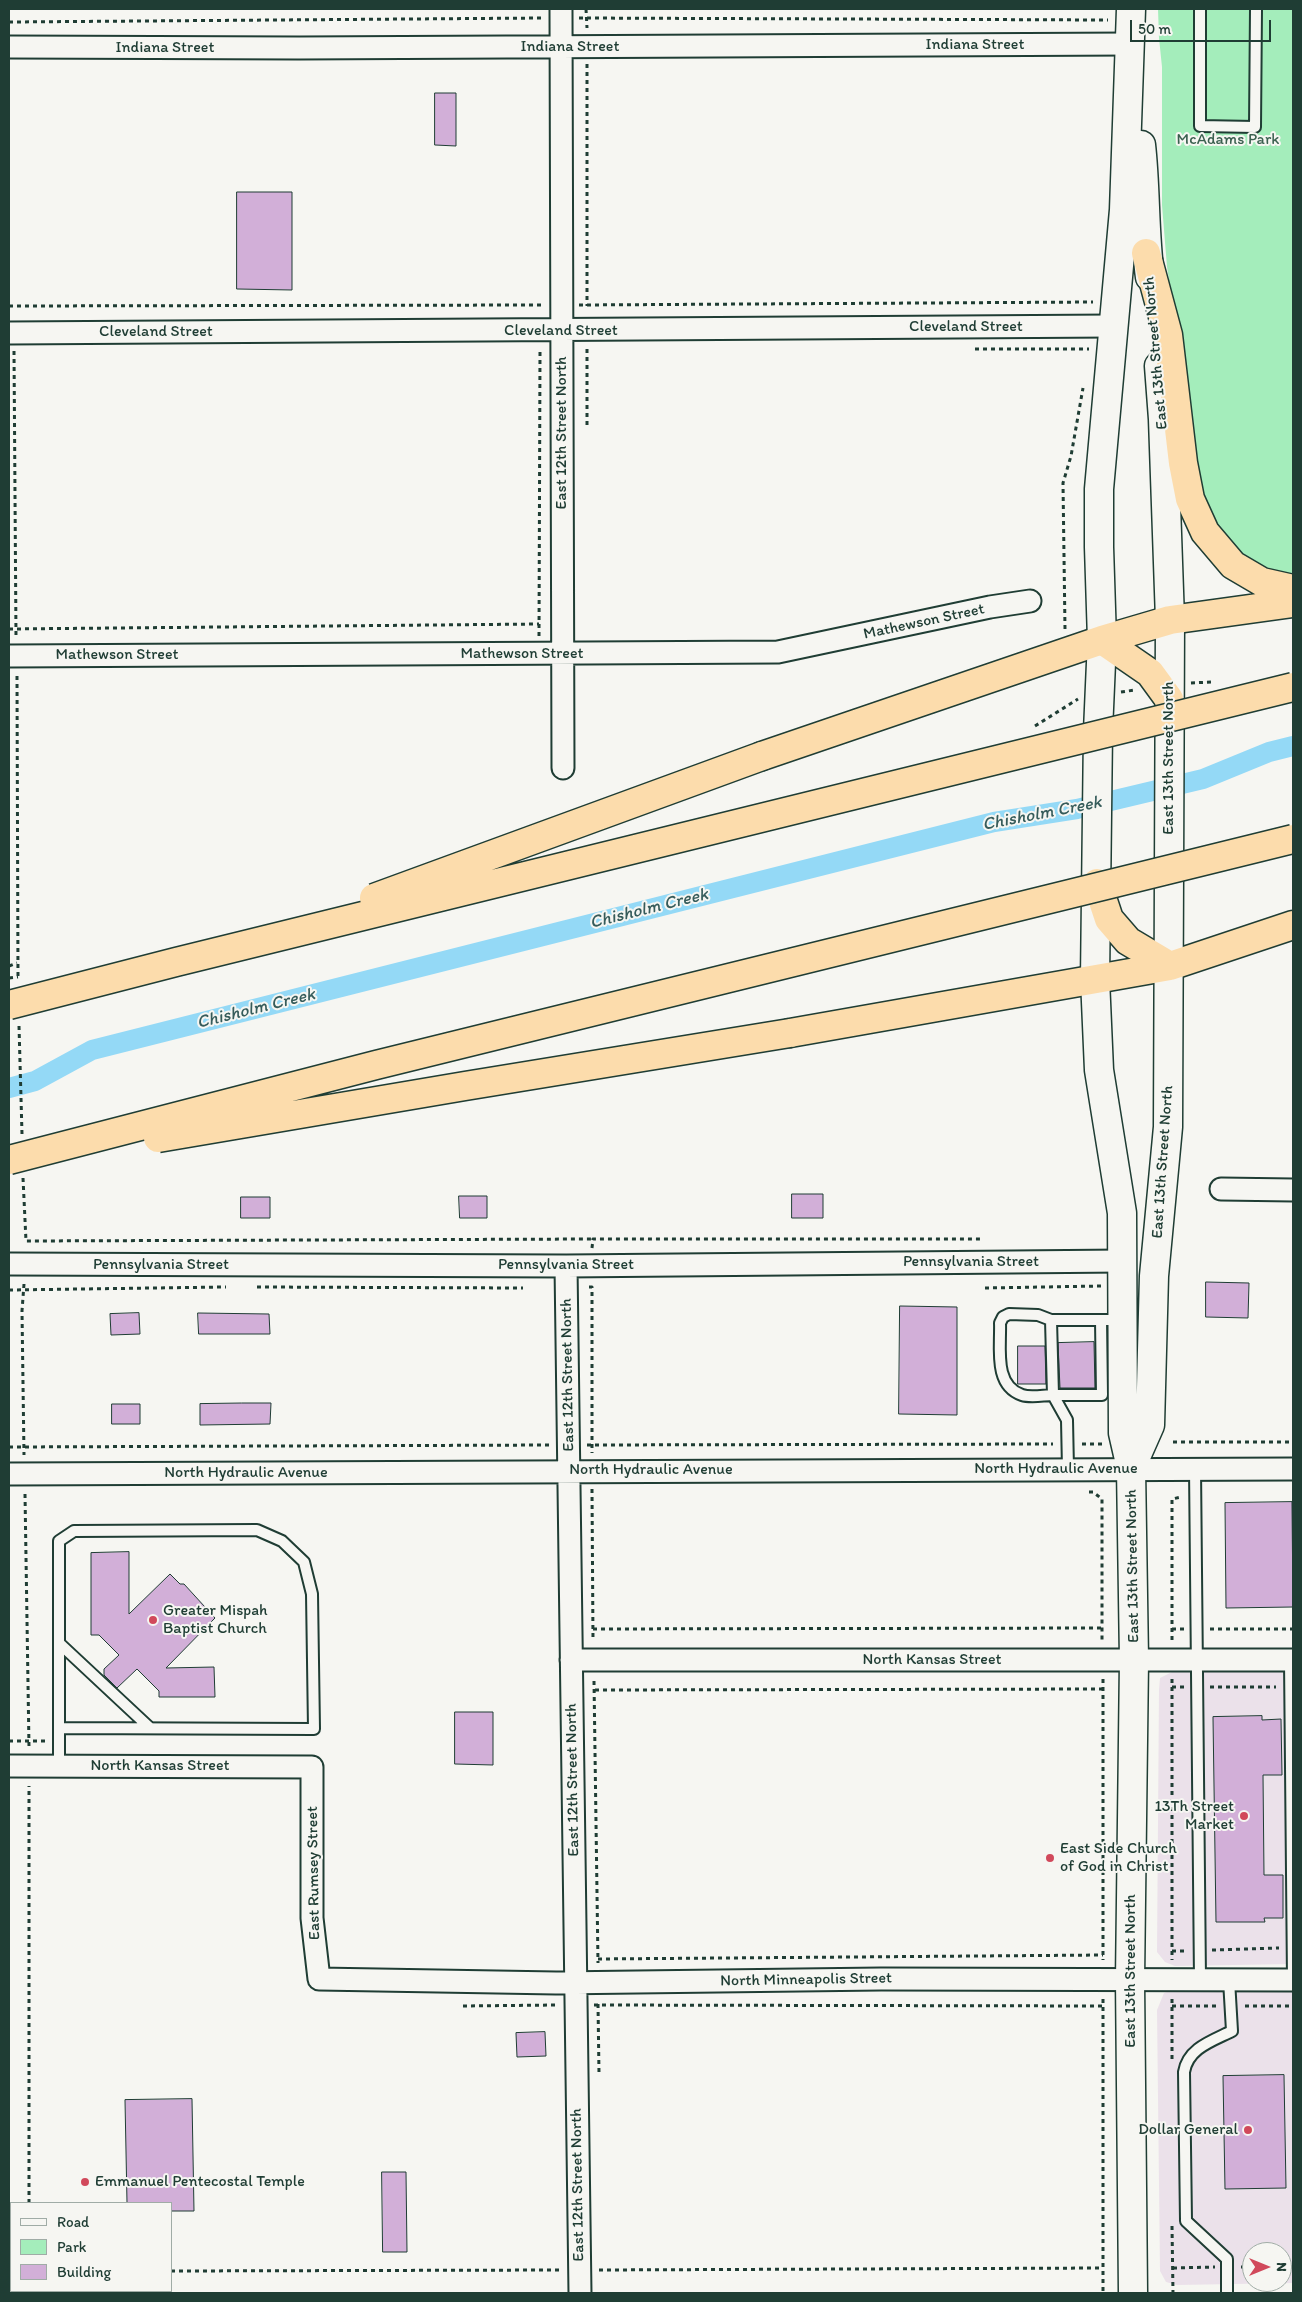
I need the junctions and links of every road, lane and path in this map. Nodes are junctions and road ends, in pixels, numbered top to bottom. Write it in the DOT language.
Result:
graph roads {
  1 [pos="561,9"];
  2 [pos="586,9"];
  3 [pos="1200,9"];
  4 [pos="1256,9"];
  5 [pos="1120,12"];
  6 [pos="1119,44"];
  7 [pos="9,47"];
  8 [pos="561,47"];
  9 [pos="586,47"];
  10 [pos="1146,252"];
  11 [pos="1095,292"];
  12 [pos="1102,326"];
  13 [pos="587,330"];
  14 [pos="562,331"];
  15 [pos="9,333"];
  16 [pos="1088,357"];
  17 [pos="1084,384"];
  18 [pos="588,425"];
  19 [pos="1065,574"];
  20 [pos="1293,589"];
  21 [pos="1030,602"];
  22 [pos="1293,604"];
  23 [pos="1170,620"];
  24 [pos="539,624"];
  25 [pos="9,629"];
  26 [pos="1102,640"];
  27 [pos="562,654"];
  28 [pos="9,656"];
  29 [pos="1293,687"];
  30 [pos="1169,699"];
  31 [pos="563,768"];
  32 [pos="1293,839"];
  33 [pos="1097,883"];
  34 [pos="1293,924"];
  35 [pos="176,962"];
  36 [pos="17,963"];
  37 [pos="9,966"];
  38 [pos="1170,966"];
  39 [pos="1094,979"];
  40 [pos="9,1005"];
  41 [pos="19,1043"];
  42 [pos="22,1136"];
  43 [pos="13,1165"];
  44 [pos="1221,1189"];
  45 [pos="1293,1190"];
  46 [pos="593,1239"];
  47 [pos="26,1241"];
  48 [pos="1114,1261"];
  49 [pos="17,1264"];
  50 [pos="566,1266"];
  51 [pos="231,1287"];
  52 [pos="251,1287"];
  53 [pos="566,1287"];
  54 [pos="525,1288"];
  55 [pos="984,1288"];
  56 [pos="9,1290"];
  57 [pos="24,1290"];
  58 [pos="1052,1320"];
  59 [pos="1112,1320"];
  60 [pos="1053,1395"];
  61 [pos="1103,1435"];
  62 [pos="1173,1442"];
  63 [pos="1293,1442"];
  64 [pos="1067,1444"];
  65 [pos="569,1445"];
  66 [pos="592,1445"];
  67 [pos="9,1447"];
  68 [pos="24,1447"];
  69 [pos="1131,1468"];
  70 [pos="1195,1468"];
  71 [pos="1068,1469"];
  72 [pos="1293,1469"];
  73 [pos="569,1471"];
  74 [pos="592,1471"];
  75 [pos="17,1474"];
  76 [pos="1195,1494"];
  77 [pos="1102,1628"];
  78 [pos="593,1629"];
  79 [pos="1172,1629"];
  80 [pos="1196,1629"];
  81 [pos="1293,1629"];
  82 [pos="593,1640"];
  83 [pos="59,1643"];
  84 [pos="571,1660"];
  85 [pos="1134,1660"];
  86 [pos="1172,1660"];
  87 [pos="1196,1660"];
  88 [pos="1292,1660"];
  89 [pos="1172,1687"];
  90 [pos="1196,1687"];
  91 [pos="1290,1687"];
  92 [pos="1103,1689"];
  93 [pos="595,1690"];
  94 [pos="59,1728"];
  95 [pos="150,1728"];
  96 [pos="19,1766"];
  97 [pos="59,1766"];
  98 [pos="312,1767"];
  99 [pos="1293,1948"];
  100 [pos="1199,1950"];
  101 [pos="1172,1951"];
  102 [pos="1103,1955"];
  103 [pos="598,1960"];
  104 [pos="319,1979"];
  105 [pos="1130,1980"];
  106 [pos="1172,1980"];
  107 [pos="1200,1980"];
  108 [pos="1229,1980"];
  109 [pos="1293,1980"];
  110 [pos="576,1983"];
  111 [pos="576,2005"];
  112 [pos="463,2006"];
  113 [pos="1103,2006"];
  114 [pos="1172,2065"];
  115 [pos="29,2202"];
  116 [pos="1172,2220"];
  117 [pos="1103,2268"];
  118 [pos="579,2270"];
  119 [pos="172,2271"];
  120 [pos="580,2293"];
  121 [pos="1134,2293"];
  122 [pos="1173,2293"];
  123 [pos="1227,2293"];
  1 -- 8 [label="street, East 12th Street North"];
  2 -- 9 [label="path"];
  3 -- 4 [label="lane"];
  5 -- 6 [label="main road, East 13th Street North"];
  5 -- 6 [label="path"];
  6 -- 9 [label="street, Indiana Street"];
  6 -- 10 [label="main road, East 13th Street North"];
  6 -- 12 [label="main road, East 13th Street North"];
  7 -- 8 [label="street, Indiana Street"];
  8 -- 9 [label="street, Indiana Street"];
  8 -- 14 [label="street, East 12th Street North"];
  9 -- 13 [label="path"];
  10 -- 20 [label="highway"];
  10 -- 23 [label="main road, East 13th Street North"];
  11 -- 12 [label="path"];
  12 -- 13 [label="street, Cleveland Street"];
  12 -- 16 [label="path"];
  12 -- 26 [label="main road, East 13th Street North"];
  13 -- 14 [label="street, Cleveland Street"];
  13 -- 18 [label="path"];
  14 -- 15 [label="street, Cleveland Street"];
  14 -- 27 [label="street, East 12th Street North"];
  17 -- 19 [label="path"];
  21 -- 27 [label="street, Mathewson Street"];
  22 -- 23 [label="highway"];
  23 -- 26 [label="highway"];
  23 -- 30 [label="main road, East 13th Street North"];
  24 -- 25 [label="path"];
  26 -- 30 [label="highway"];
  26 -- 33 [label="main road, East 13th Street North"];
  26 -- 35 [label="highway, bridge"];
  27 -- 28 [label="street, Mathewson Street"];
  27 -- 31 [label="street, East 12th Street North"];
  29 -- 35 [label="highway, bridge"];
  30 -- 38 [label="main road, East 13th Street North"];
  32 -- 43 [label="highway, bridge"];
  33 -- 38 [label="highway"];
  33 -- 39 [label="main road, East 13th Street North"];
  34 -- 38 [label="highway"];
  35 -- 40 [label="highway, bridge"];
  36 -- 37 [label="path"];
  38 -- 39 [label="highway"];
  38 -- 69 [label="main road, East 13th Street North"];
  39 -- 43 [label="highway, bridge"];
  39 -- 48 [label="main road, East 13th Street North"];
  41 -- 42 [label="path"];
  43 -- 47 [label="path"];
  44 -- 45 [label="street"];
  46 -- 47 [label="path"];
  47 -- 49 [label="path"];
  48 -- 50 [label="street, Pennsylvania Street"];
  48 -- 55 [label="path"];
  48 -- 59 [label="main road, East 13th Street North"];
  49 -- 50 [label="street, Pennsylvania Street"];
  49 -- 57 [label="path"];
  50 -- 53 [label="street, East 12th Street North"];
  51 -- 57 [label="path"];
  52 -- 54 [label="path"];
  53 -- 65 [label="street, East 12th Street North"];
  53 -- 66 [label="path"];
  56 -- 57 [label="path"];
  57 -- 68 [label="path"];
  58 -- 59 [label="lane"];
  58 -- 60 [label="lane"];
  58 -- 60 [label="lane"];
  59 -- 60 [label="lane"];
  59 -- 69 [label="main road, East 13th Street North"];
  60 -- 64 [label="lane"];
  61 -- 64 [label="path"];
  62 -- 63 [label="path"];
  64 -- 66 [label="path"];
  64 -- 71 [label="lane"];
  65 -- 66 [label="path"];
  65 -- 68 [label="path"];
  65 -- 73 [label="street, East 12th Street North"];
  66 -- 74 [label="path"];
  67 -- 68 [label="path"];
  68 -- 75 [label="path"];
  69 -- 70 [label="street, North Hydraulic Avenue"];
  69 -- 71 [label="street, North Hydraulic Avenue"];
  69 -- 85 [label="main road, East 13th Street North"];
  70 -- 72 [label="street, North Hydraulic Avenue"];
  70 -- 76 [label="lane"];
  71 -- 74 [label="street, North Hydraulic Avenue"];
  73 -- 74 [label="street, North Hydraulic Avenue"];
  73 -- 75 [label="street, North Hydraulic Avenue"];
  73 -- 84 [label="street, East 12th Street North"];
  74 -- 78 [label="path"];
  75 -- 96 [label="path"];
  76 -- 79 [label="path"];
  76 -- 80 [label="lane"];
  77 -- 78 [label="path"];
  78 -- 82 [label="path"];
  79 -- 80 [label="path"];
  79 -- 86 [label="path"];
  80 -- 81 [label="path"];
  80 -- 87 [label="lane"];
  83 -- 94 [label="lane"];
  83 -- 95 [label="lane"];
  83 -- 95 [label="lane"];
  84 -- 85 [label="street, North Kansas Street"];
  84 -- 110 [label="street, East 12th Street North"];
  85 -- 86 [label="street, North Kansas Street"];
  85 -- 105 [label="main road, East 13th Street North"];
  86 -- 87 [label="street, North Kansas Street"];
  86 -- 89 [label="path"];
  87 -- 88 [label="street, North Kansas Street"];
  87 -- 90 [label="lane"];
  88 -- 91 [label="lane"];
  89 -- 90 [label="path"];
  89 -- 101 [label="path"];
  90 -- 91 [label="path"];
  90 -- 100 [label="lane"];
  91 -- 99 [label="lane"];
  92 -- 93 [label="path"];
  94 -- 95 [label="lane"];
  94 -- 97 [label="lane"];
  96 -- 97 [label="street, North Kansas Street"];
  96 -- 115 [label="path"];
  97 -- 98 [label="street, North Kansas Street"];
  98 -- 104 [label="street, East Rumsey Street"];
  99 -- 100 [label="path"];
  99 -- 109 [label="lane"];
  100 -- 101 [label="path"];
  100 -- 107 [label="lane"];
  101 -- 106 [label="path"];
  102 -- 103 [label="path"];
  104 -- 110 [label="street, North Minneapolis Street"];
  105 -- 106 [label="street, North Minneapolis Street"];
  105 -- 110 [label="street, North Minneapolis Street"];
  105 -- 121 [label="main road, East 13th Street North"];
  106 -- 107 [label="street, North Minneapolis Street"];
  106 -- 114 [label="path"];
  107 -- 108 [label="street, North Minneapolis Street"];
  108 -- 109 [label="street, North Minneapolis Street"];
  108 -- 123 [label="lane"];
  110 -- 111 [label="street, East 12th Street North"];
  111 -- 112 [label="path"];
  111 -- 113 [label="path"];
  111 -- 118 [label="street, East 12th Street North"];
  116 -- 122 [label="path"];
  117 -- 118 [label="path"];
  118 -- 119 [label="path"];
  118 -- 120 [label="street, East 12th Street North"];
}
